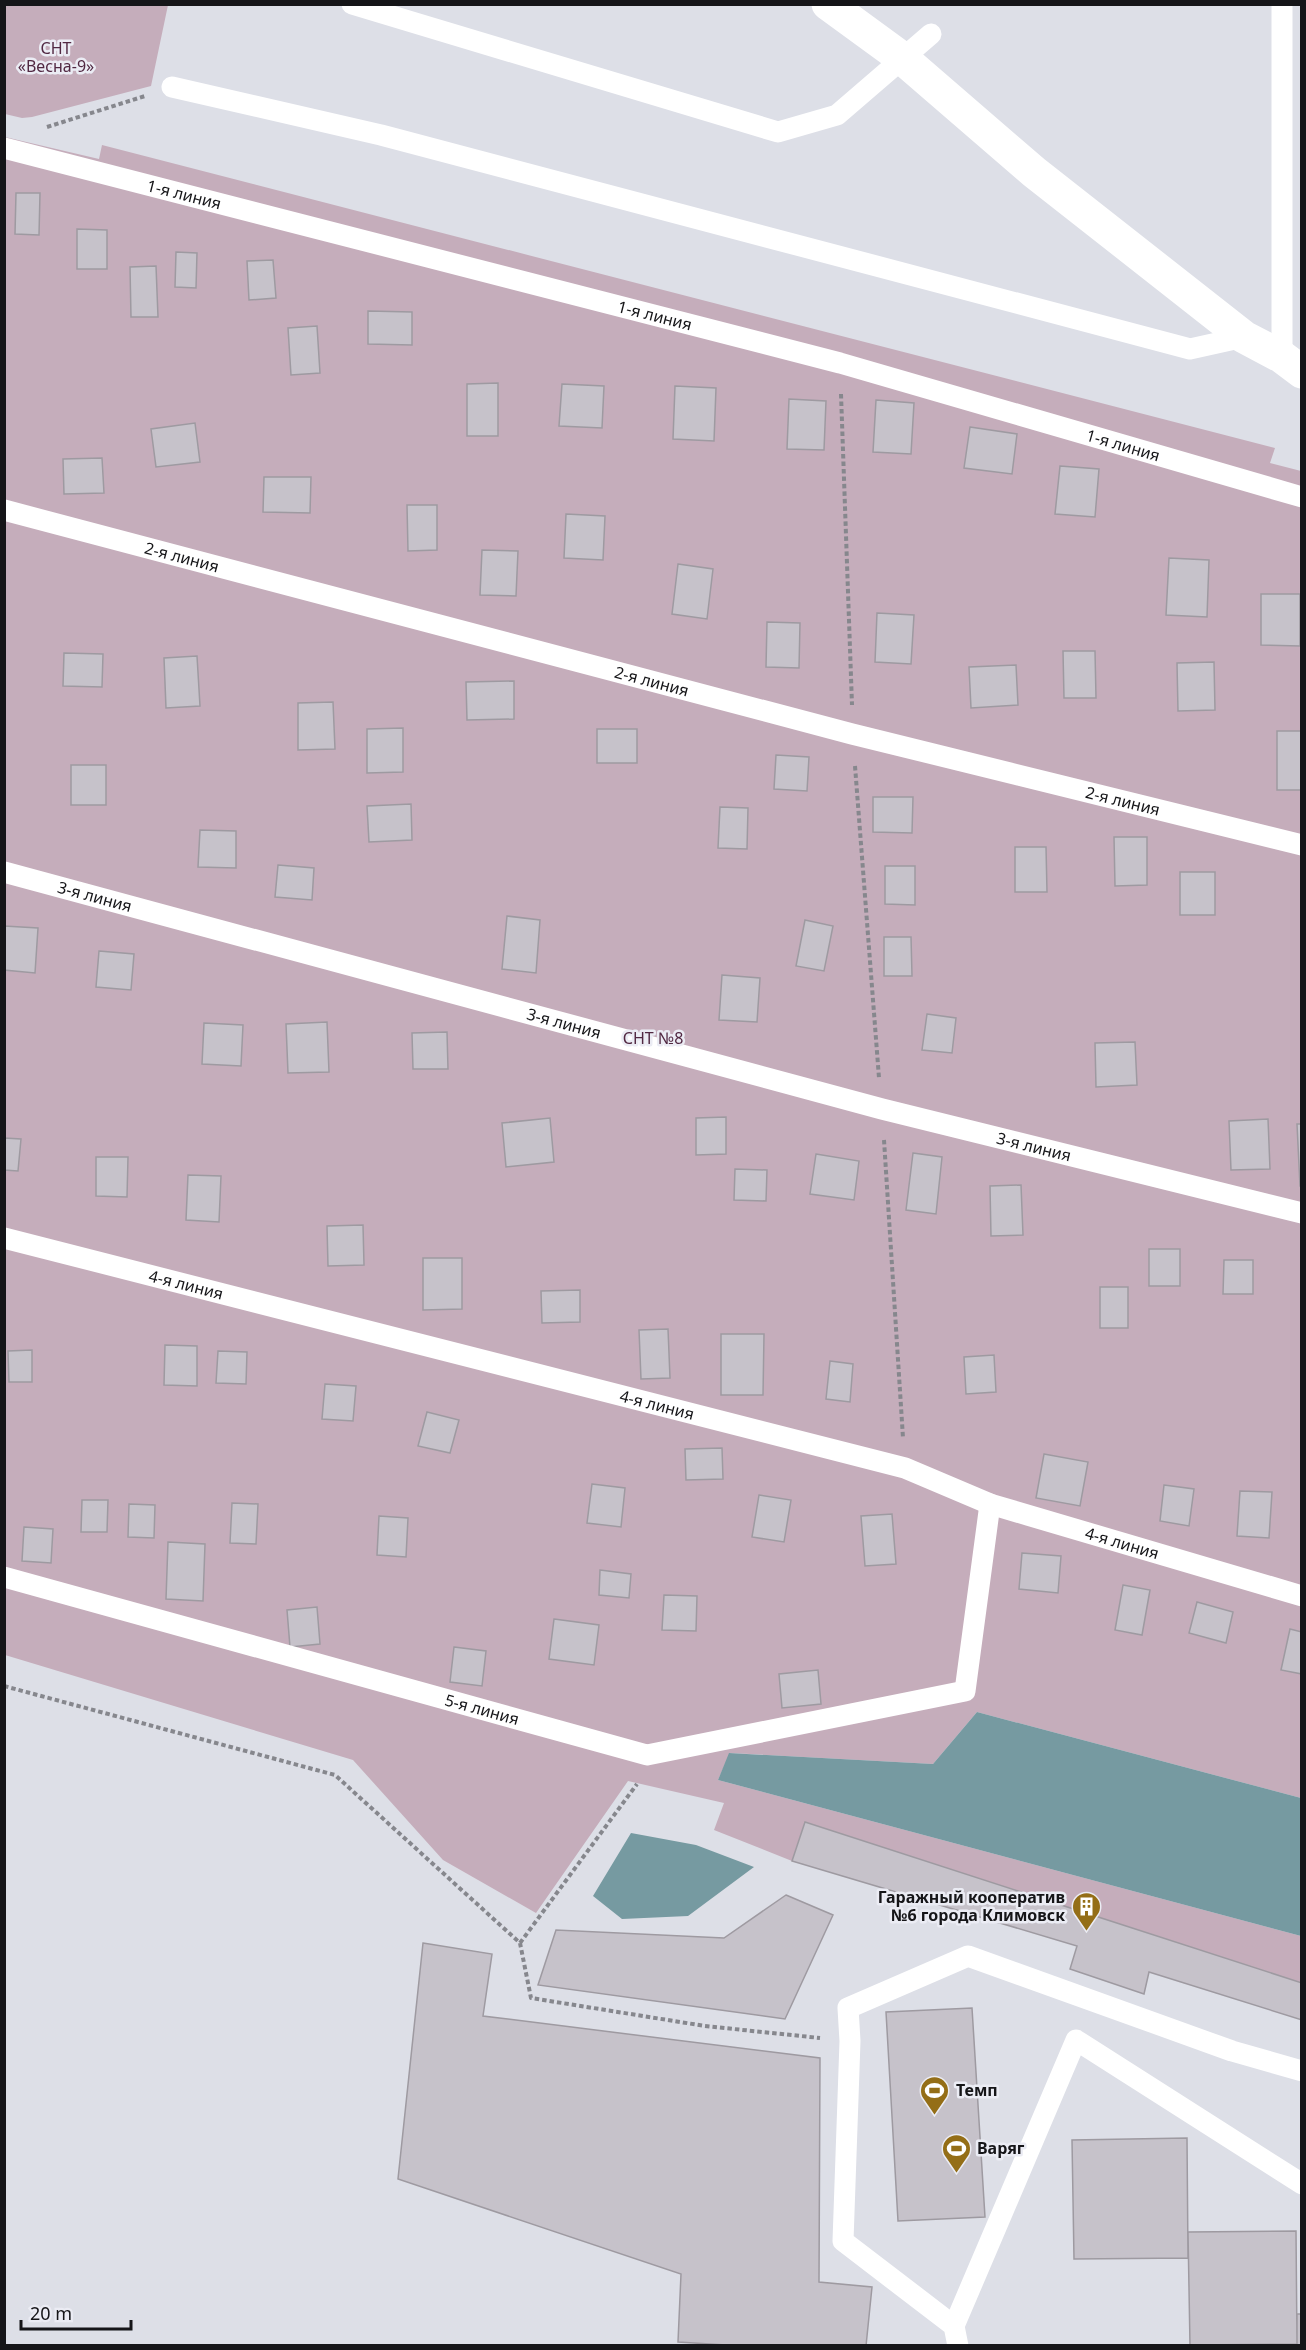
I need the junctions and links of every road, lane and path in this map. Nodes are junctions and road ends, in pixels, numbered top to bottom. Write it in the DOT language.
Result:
graph roads {
  1 [pos="352,4"];
  2 [pos="828,4"];
  3 [pos="1282,4"];
  4 [pos="931,34"];
  5 [pos="902,58"];
  6 [pos="172,87"];
  7 [pos="40,130"];
  8 [pos="4,148"];
  9 [pos="1244,337"];
  10 [pos="840,363"];
  11 [pos="1292,364"];
  12 [pos="1302,497"];
  13 [pos="4,510"];
  14 [pos="852,734"];
  15 [pos="1302,845"];
  16 [pos="4,873"];
  17 [pos="882,1109"];
  18 [pos="1302,1213"];
  19 [pos="4,1238"];
  20 [pos="905,1468"];
  21 [pos="990,1504"];
  22 [pos="4,1577"];
  23 [pos="1302,1596"];
  24 [pos="4,1686"];
  25 [pos="647,1755"];
  26 [pos="520,1943"];
  27 [pos="850,2041"];
  28 [pos="1302,2071"];
  29 [pos="1302,2184"];
  30 [pos="956,2336"];
  1 -- 5 [label="lane"];
  2 -- 5 [label="street"];
  3 -- 11 [label="lane"];
  4 -- 5 [label="lane"];
  5 -- 9 [label="street"];
  6 -- 7 [label="path"];
  6 -- 9 [label="lane"];
  8 -- 10 [label="lane, 1-я линия"];
  9 -- 11 [label="street"];
  10 -- 12 [label="lane, 1-я линия"];
  10 -- 14 [label="path"];
  13 -- 14 [label="lane, 2-я линия"];
  14 -- 15 [label="lane, 2-я линия"];
  14 -- 17 [label="path"];
  16 -- 17 [label="lane, 3-я линия"];
  17 -- 18 [label="lane, 3-я линия"];
  17 -- 20 [label="path"];
  19 -- 20 [label="lane, 4-я линия"];
  20 -- 21 [label="lane, 4-я линия"];
  21 -- 23 [label="lane, 4-я линия"];
  21 -- 25 [label="lane, 5-я линия"];
  22 -- 25 [label="lane, 5-я линия"];
  24 -- 26 [label="path"];
  25 -- 26 [label="path"];
  26 -- 27 [label="path"];
  27 -- 28 [label="lane"];
  27 -- 30 [label="lane"];
  29 -- 30 [label="lane"];
}
